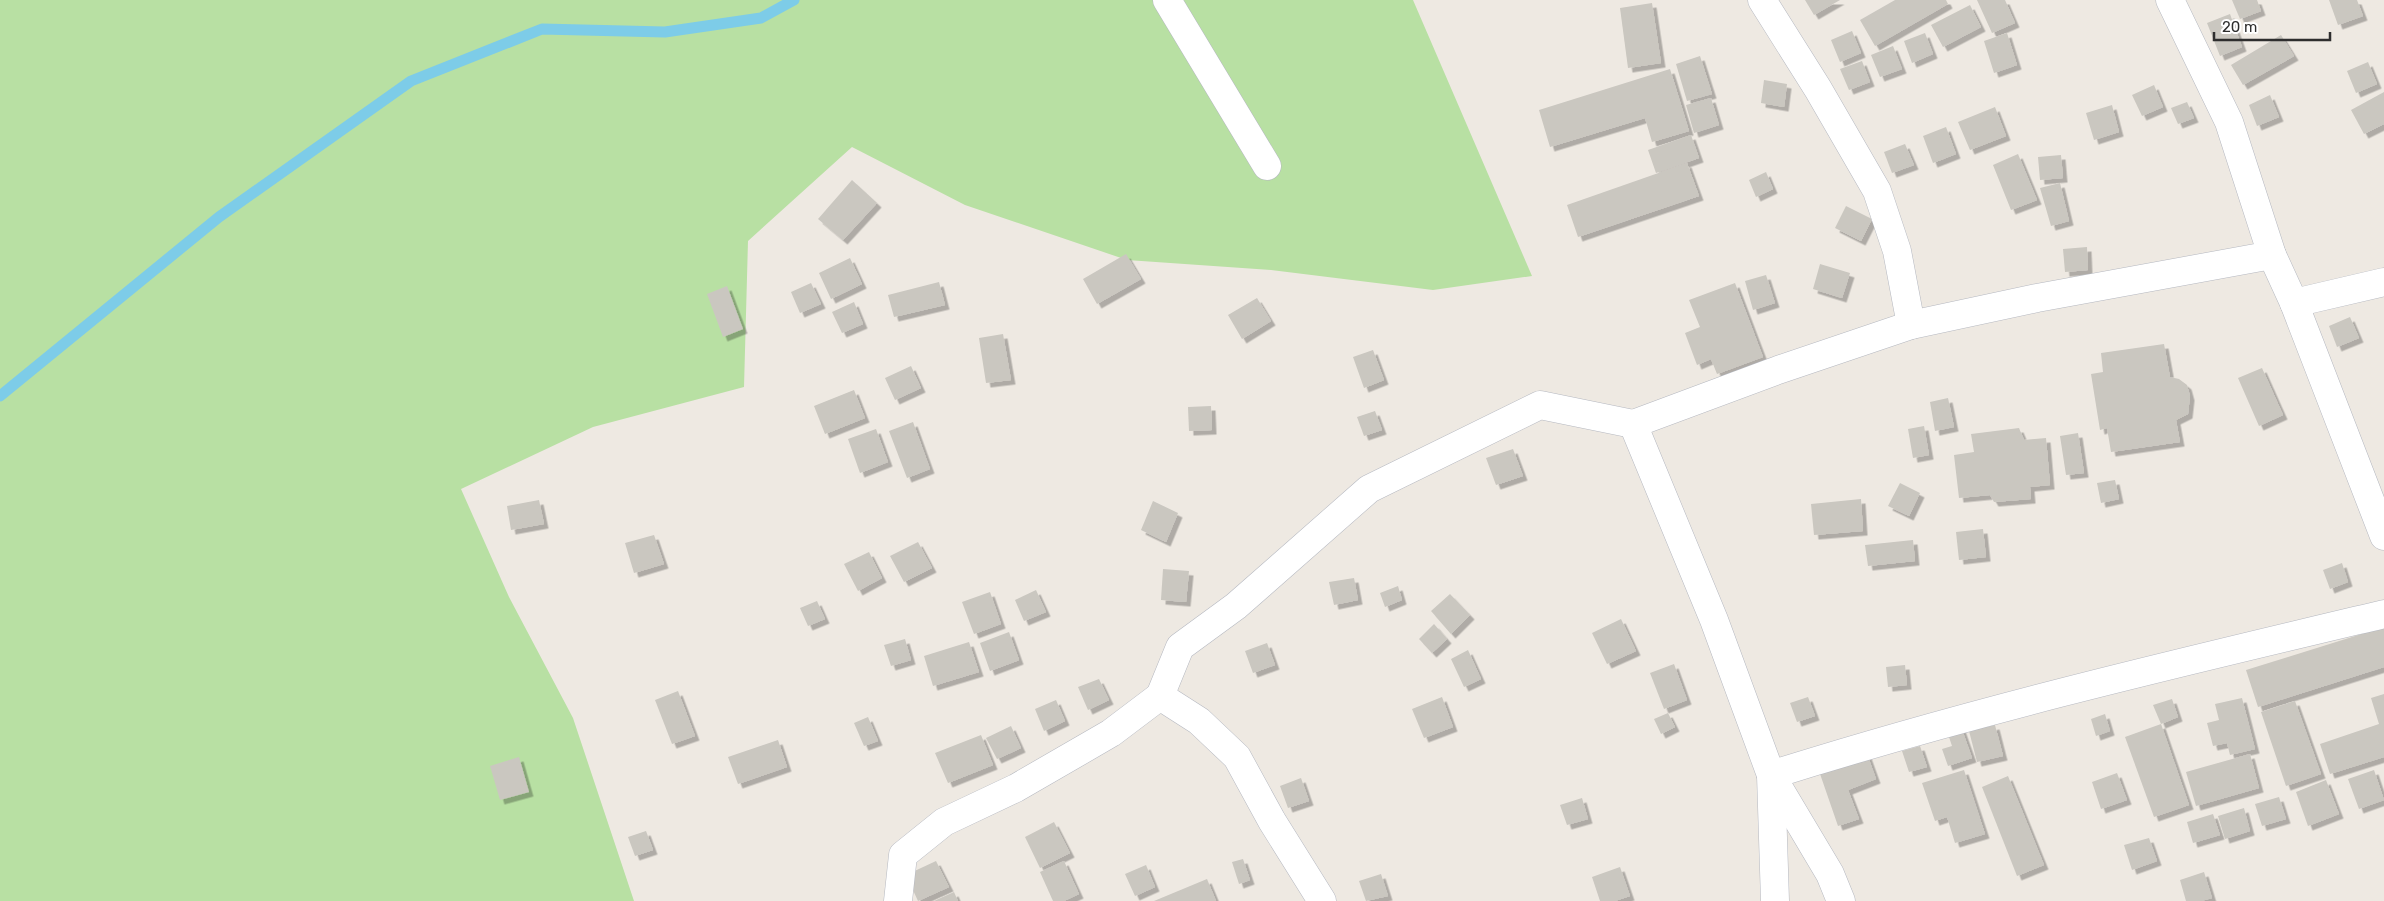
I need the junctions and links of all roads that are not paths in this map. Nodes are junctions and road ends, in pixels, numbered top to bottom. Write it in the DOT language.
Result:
graph roads {
  1 [pos="1167,0"];
  2 [pos="1762,0"];
  3 [pos="2170,0"];
  4 [pos="1267,166"];
  5 [pos="2272,255"];
  6 [pos="2384,282"];
  7 [pos="2294,303"];
  8 [pos="1911,324"];
  9 [pos="1633,424"];
  10 [pos="2384,536"];
  11 [pos="2384,614"];
  12 [pos="1160,696"];
  13 [pos="1771,775"];
  14 [pos="898,901"];
  15 [pos="1322,901"];
  16 [pos="1775,901"];
  17 [pos="1841,901"];
  1 -- 4 [label="street"];
  2 -- 8 [label="street"];
  3 -- 5 [label="street"];
  5 -- 7 [label="street"];
  5 -- 8 [label="street"];
  6 -- 7 [label="street"];
  7 -- 10 [label="street"];
  8 -- 9 [label="street"];
  9 -- 12 [label="street"];
  9 -- 13 [label="street"];
  11 -- 13 [label="street"];
  12 -- 14 [label="street"];
  12 -- 15 [label="street"];
  13 -- 16 [label="street"];
  13 -- 17 [label="street"];
}
